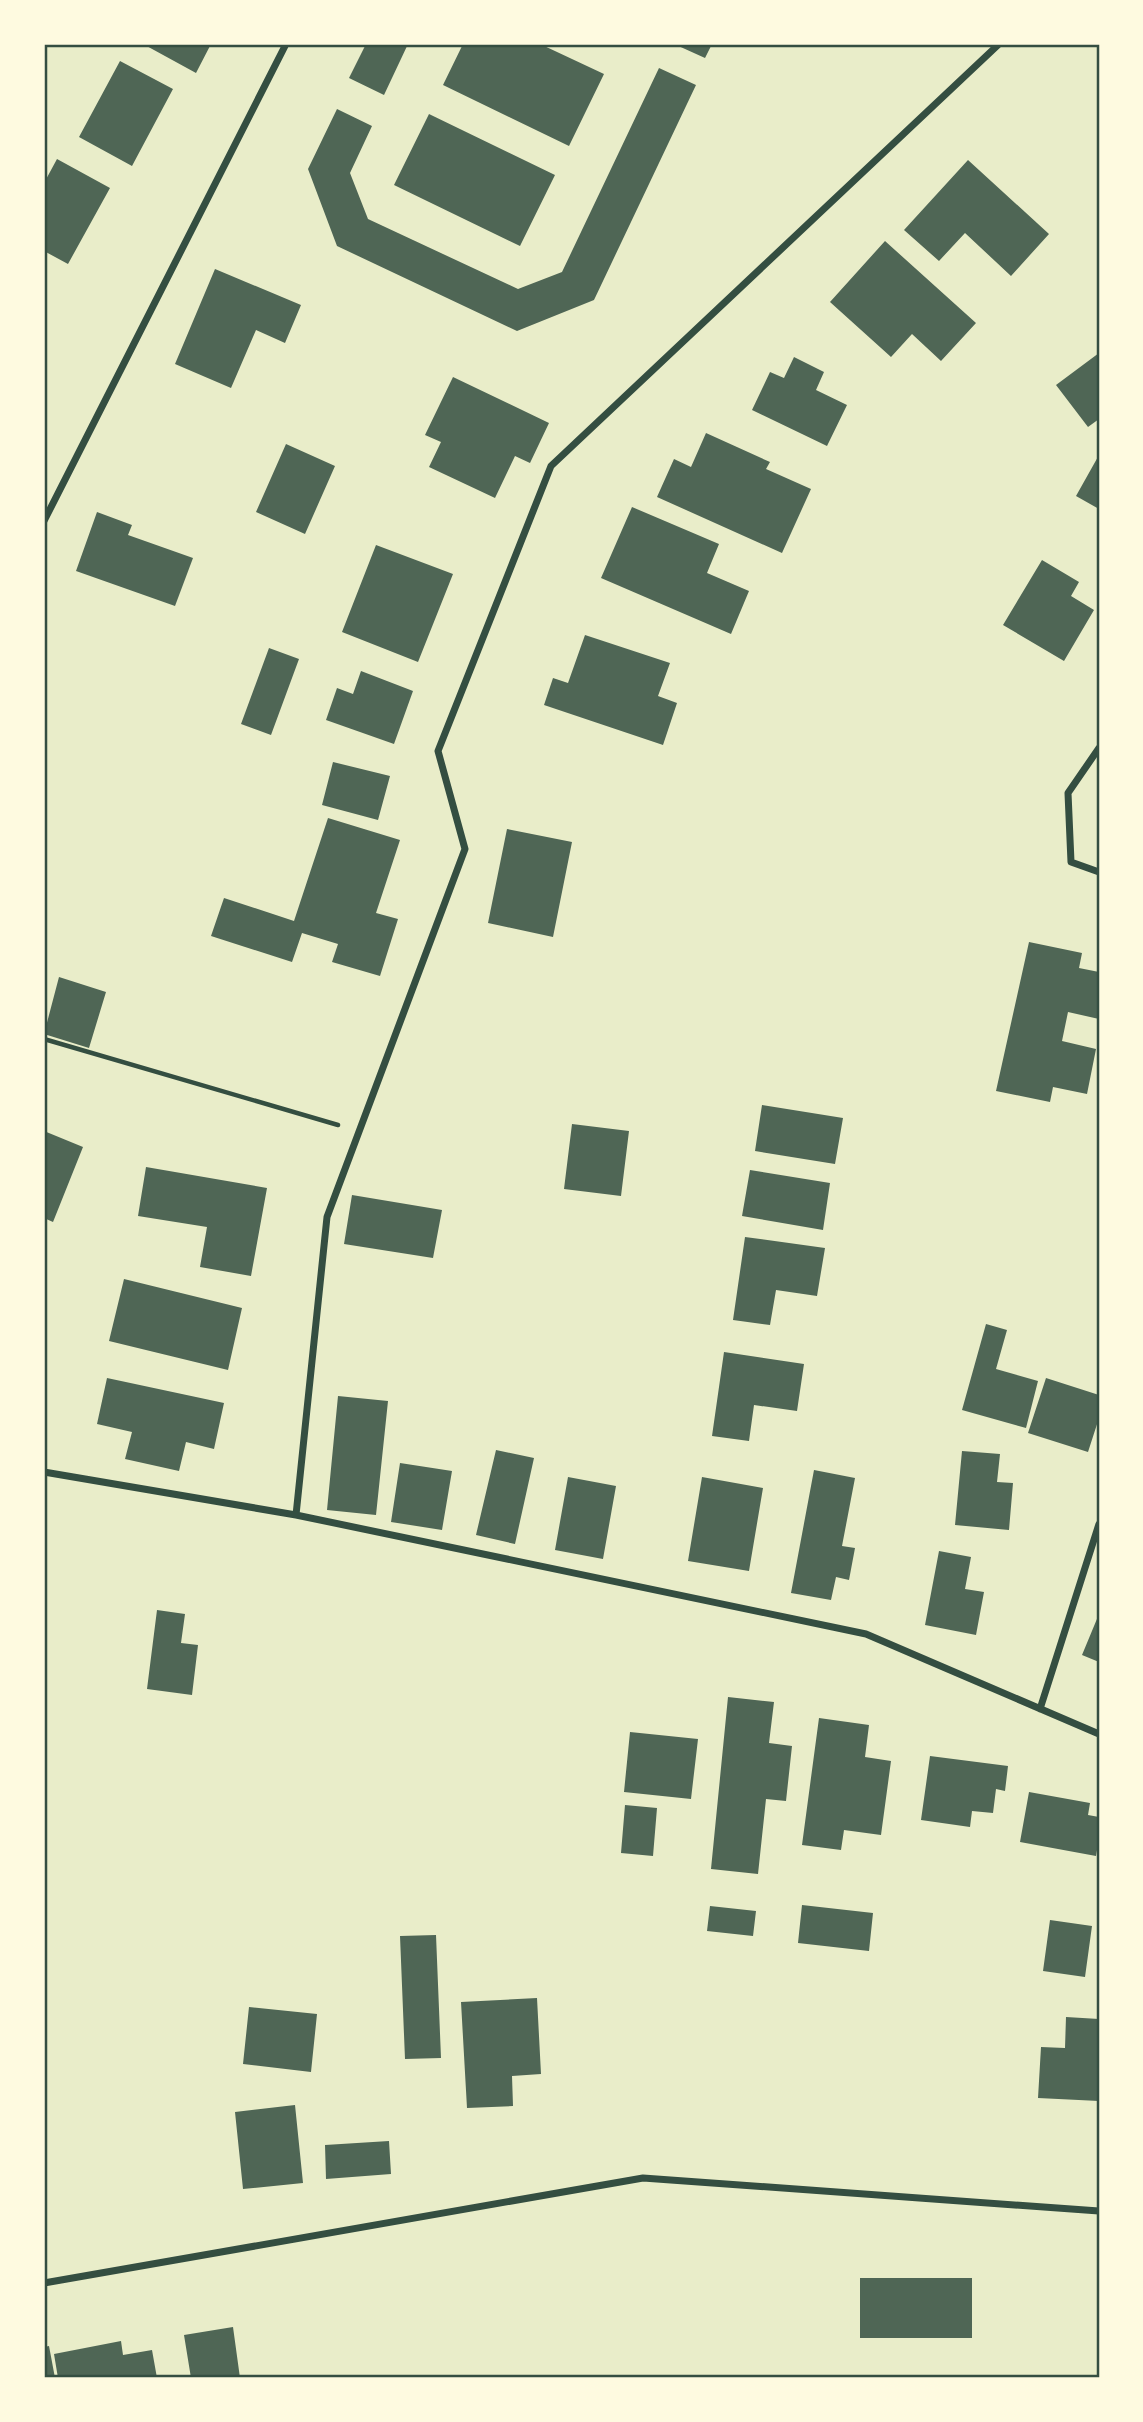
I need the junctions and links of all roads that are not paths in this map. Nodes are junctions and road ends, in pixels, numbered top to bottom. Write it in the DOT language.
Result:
graph roads {
  1 [pos="286,44"];
  2 [pos="999,44"];
  3 [pos="44,521"];
  4 [pos="1099,748"];
  5 [pos="1099,872"];
  6 [pos="44,1472"];
  7 [pos="296,1515"];
  8 [pos="1099,1524"];
  9 [pos="1040,1709"];
  10 [pos="1099,1734"];
  11 [pos="1099,2210"];
  12 [pos="44,2283"];
  1 -- 3 [label="street"];
  2 -- 7 [label="street"];
  4 -- 5 [label="street"];
  6 -- 7 [label="street"];
  7 -- 9 [label="street"];
  8 -- 9 [label="street"];
  9 -- 10 [label="street"];
  11 -- 12 [label="street"];
}
